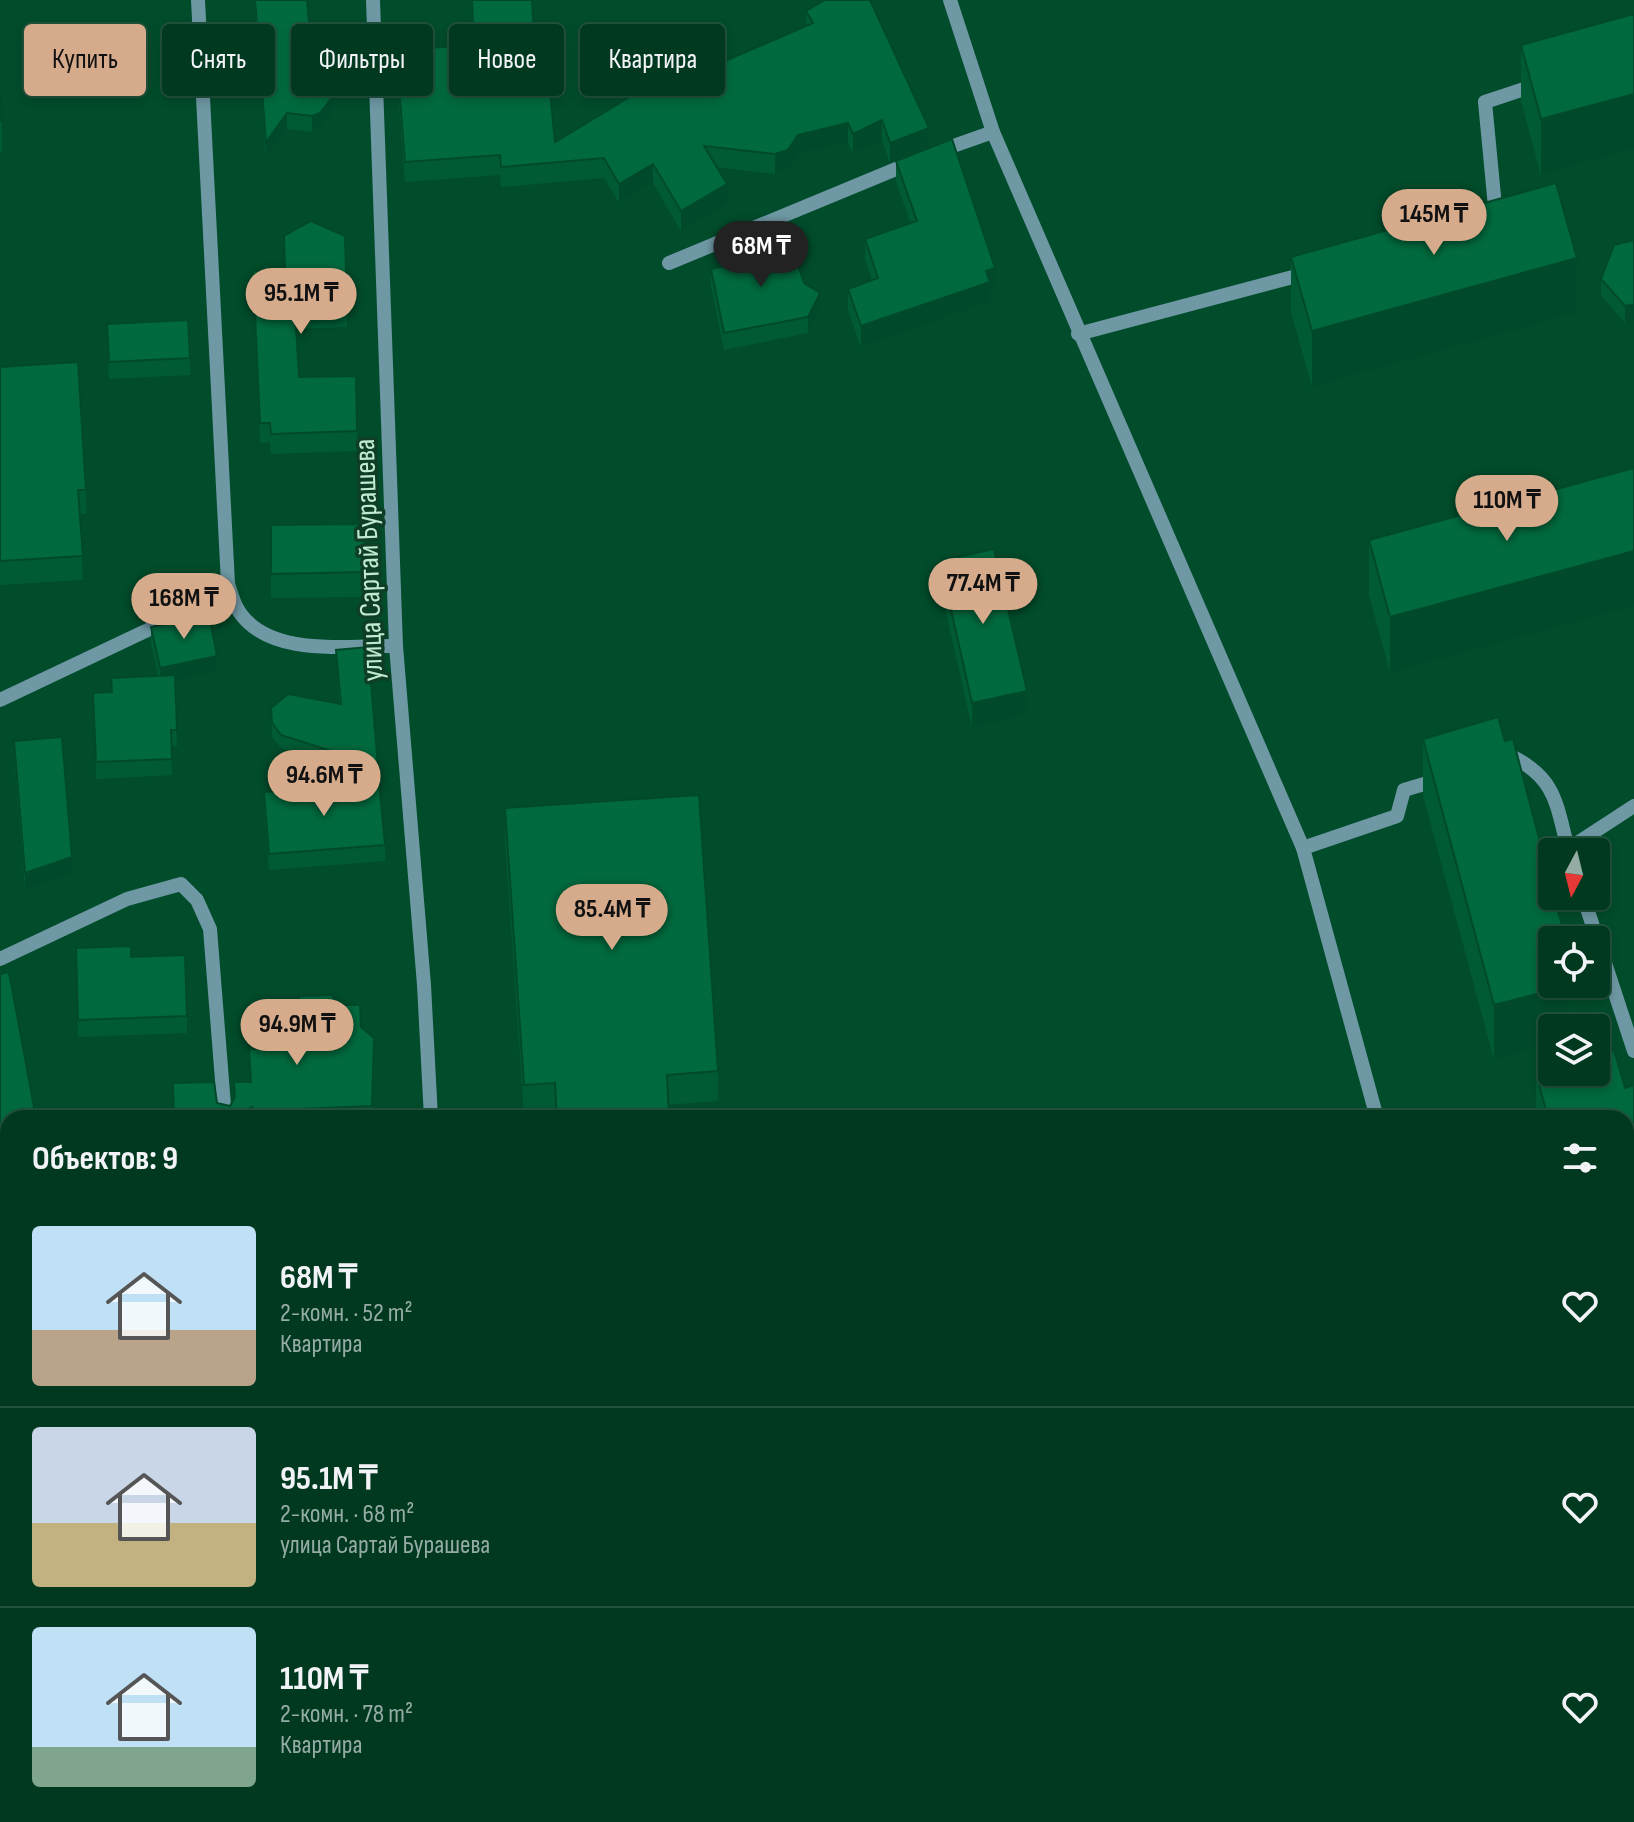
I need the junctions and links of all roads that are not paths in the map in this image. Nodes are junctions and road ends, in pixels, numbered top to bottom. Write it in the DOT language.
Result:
graph roads {
  1 [pos="198,0"];
  2 [pos="373,0"];
  3 [pos="950,0"];
  4 [pos="1560,77"];
  5 [pos="993,132"];
  6 [pos="1481,222"];
  7 [pos="669,263"];
  8 [pos="1323,270"];
  9 [pos="1078,334"];
  10 [pos="228,584"];
  11 [pos="396,646"];
  12 [pos="0,700"];
  13 [pos="1485,765"];
  14 [pos="1458,774"];
  15 [pos="1634,806"];
  16 [pos="1565,838"];
  17 [pos="1588,838"];
  18 [pos="1303,848"];
  19 [pos="1588,910"];
  20 [pos="0,959"];
  21 [pos="1634,1051"];
  22 [pos="224,1110"];
  23 [pos="431,1110"];
  24 [pos="1375,1110"];
  1 -- 10 [label="street"];
  2 -- 11 [label="street, улица Сартай Бурашева"];
  3 -- 5 [label="street"];
  4 -- 6 [label="street"];
  5 -- 7 [label="street"];
  5 -- 9 [label="street"];
  8 -- 9 [label="street"];
  9 -- 18 [label="street"];
  10 -- 11 [label="street"];
  10 -- 12 [label="street"];
  11 -- 23 [label="street, улица Сартай Бурашева"];
  13 -- 16 [label="street"];
  14 -- 18 [label="street"];
  15 -- 17 [label="street"];
  18 -- 24 [label="street"];
  19 -- 21 [label="street"];
  20 -- 22 [label="street"];
}
